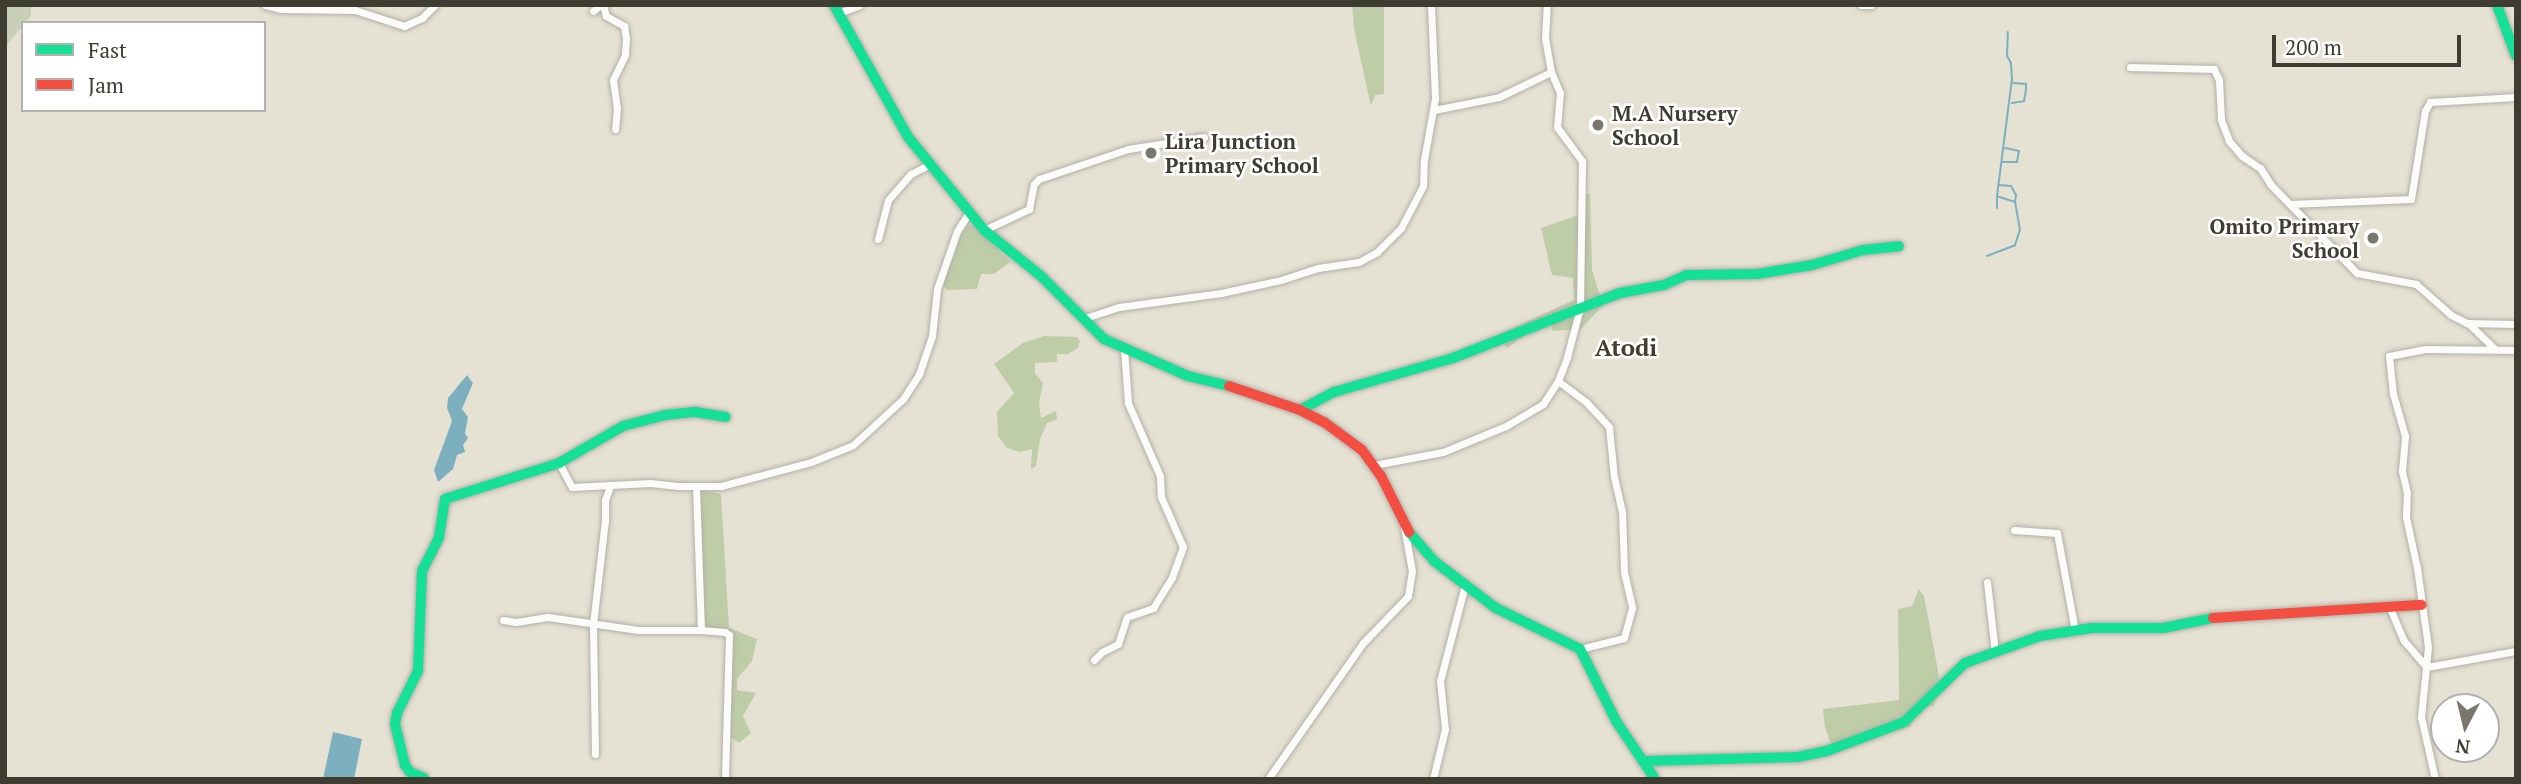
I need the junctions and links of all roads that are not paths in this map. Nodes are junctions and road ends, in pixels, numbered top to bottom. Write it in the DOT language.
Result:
graph roads {
  1 [pos="265,5"];
  2 [pos="435,5"];
  3 [pos="602,5"];
  4 [pos="860,5"];
  5 [pos="1431,5"];
  6 [pos="1548,5"];
  7 [pos="1861,5"];
  8 [pos="1871,5"];
  9 [pos="2497,5"];
  10 [pos="836,9"];
  11 [pos="593,11"];
  12 [pos="2516,56"];
  13 [pos="2130,67"];
  14 [pos="1551,72"];
  15 [pos="2516,97"];
  16 [pos="1434,110"];
  17 [pos="615,129"];
  18 [pos="1203,137"];
  19 [pos="928,165"];
  20 [pos="2290,204"];
  21 [pos="968,214"];
  22 [pos="984,230"];
  23 [pos="878,239"];
  24 [pos="1899,246"];
  25 [pos="1580,308"];
  26 [pos="1081,319"];
  27 [pos="2467,323"];
  28 [pos="2516,324"];
  29 [pos="1124,349"];
  30 [pos="2495,349"];
  31 [pos="2516,350"];
  32 [pos="1558,381"];
  33 [pos="1300,410"];
  34 [pos="726,417"];
  35 [pos="559,463"];
  36 [pos="1374,464"];
  37 [pos="610,486"];
  38 [pos="696,487"];
  39 [pos="1404,526"];
  40 [pos="2014,530"];
  41 [pos="1987,582"];
  42 [pos="1465,585"];
  43 [pos="2422,605"];
  44 [pos="2389,606"];
  45 [pos="503,620"];
  46 [pos="593,624"];
  47 [pos="701,630"];
  48 [pos="2074,631"];
  49 [pos="1580,649"];
  50 [pos="2516,651"];
  51 [pos="1995,652"];
  52 [pos="1094,660"];
  53 [pos="2427,667"];
  54 [pos="595,754"];
  55 [pos="1645,761"];
  56 [pos="424,778"];
  57 [pos="725,779"];
  58 [pos="1268,779"];
  59 [pos="1433,779"];
  60 [pos="1655,779"];
  61 [pos="2435,779"];
  1 -- 2 [label="street"];
  3 -- 11 [label="street"];
  3 -- 17 [label="street"];
  4 -- 10 [label="street"];
  5 -- 16 [label="street"];
  6 -- 14 [label="street"];
  7 -- 8 [label="street"];
  9 -- 12 [label="street"];
  10 -- 19 [label="street"];
  13 -- 20 [label="street"];
  14 -- 16 [label="street"];
  14 -- 25 [label="street"];
  15 -- 20 [label="street"];
  16 -- 26 [label="street"];
  18 -- 22 [label="street"];
  19 -- 21 [label="street"];
  19 -- 23 [label="street"];
  20 -- 27 [label="street"];
  21 -- 22 [label="street"];
  21 -- 38 [label="street"];
  22 -- 26 [label="street"];
  24 -- 25 [label="street"];
  25 -- 32 [label="street"];
  25 -- 33 [label="street"];
  26 -- 29 [label="street"];
  27 -- 28 [label="street"];
  27 -- 30 [label="street"];
  29 -- 33 [label="street"];
  29 -- 52 [label="street"];
  30 -- 31 [label="street"];
  30 -- 43 [label="street"];
  32 -- 36 [label="street"];
  32 -- 49 [label="street"];
  33 -- 36 [label="street"];
  34 -- 35 [label="street"];
  35 -- 37 [label="street"];
  35 -- 56 [label="street"];
  36 -- 39 [label="street"];
  37 -- 38 [label="street"];
  37 -- 46 [label="street"];
  38 -- 47 [label="street"];
  39 -- 42 [label="street"];
  39 -- 58 [label="street"];
  40 -- 48 [label="street"];
  41 -- 51 [label="street"];
  42 -- 49 [label="street"];
  42 -- 59 [label="street"];
  43 -- 44 [label="street"];
  43 -- 53 [label="street"];
  44 -- 48 [label="street"];
  44 -- 53 [label="street"];
  45 -- 46 [label="street"];
  46 -- 47 [label="street"];
  46 -- 54 [label="street"];
  47 -- 57 [label="street"];
  48 -- 51 [label="street"];
  49 -- 55 [label="street"];
  50 -- 53 [label="street"];
  51 -- 55 [label="street"];
  53 -- 61 [label="street"];
  55 -- 60 [label="street"];
}
